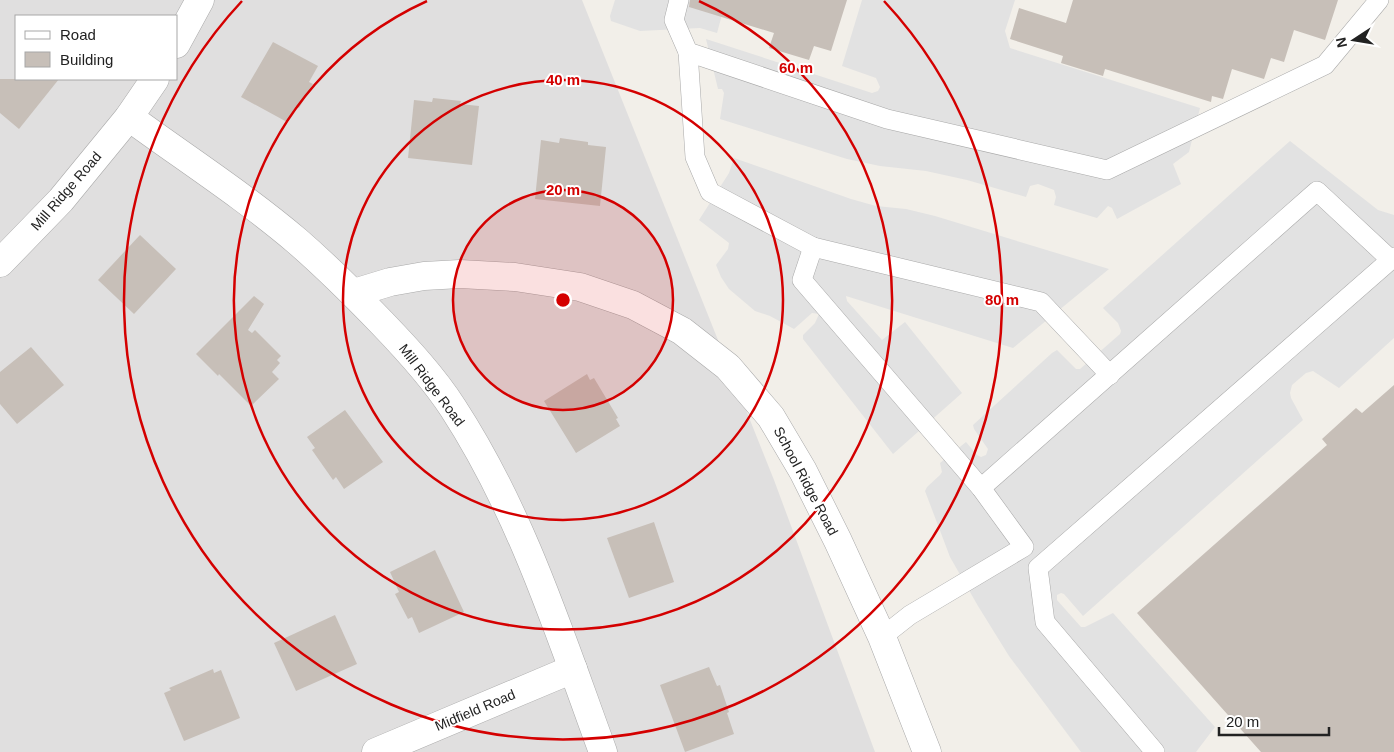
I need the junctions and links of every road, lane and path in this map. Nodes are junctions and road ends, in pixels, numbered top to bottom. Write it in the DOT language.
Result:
graph roads {
  1 [pos="200,0"];
  2 [pos="679,0"];
  3 [pos="1380,0"];
  4 [pos="178,40"];
  5 [pos="688,52"];
  6 [pos="154,80"];
  7 [pos="129,118"];
  8 [pos="813,247"];
  9 [pos="1392,259"];
  10 [pos="0,262"];
  11 [pos="354,294"];
  12 [pos="1110,375"];
  13 [pos="981,488"];
  14 [pos="1024,547"];
  15 [pos="1038,568"];
  16 [pos="882,638"];
  17 [pos="573,669"];
  18 [pos="376,752"];
  19 [pos="603,752"];
  20 [pos="926,752"];
  21 [pos="1155,752"];
  1 -- 4 [label="street"];
  2 -- 5 [label="lane"];
  3 -- 5 [label="lane"];
  5 -- 8 [label="lane"];
  6 -- 7 [label="street, Mill Ridge Road"];
  7 -- 10 [label="street, Mill Ridge Road"];
  7 -- 11 [label="street, Mill Ridge Road"];
  8 -- 12 [label="lane"];
  8 -- 13 [label="lane"];
  9 -- 12 [label="lane"];
  9 -- 15 [label="lane"];
  11 -- 16 [label="street, School Ridge Road"];
  11 -- 17 [label="street, Mill Ridge Road"];
  12 -- 13 [label="lane"];
  13 -- 14 [label="lane"];
  14 -- 15 [label="lane"];
  14 -- 16 [label="lane"];
  15 -- 21 [label="lane"];
  16 -- 20 [label="street, School Ridge Road"];
  17 -- 18 [label="street, Midfield Road"];
  17 -- 19 [label="street, Mill Ridge Road"];
}
